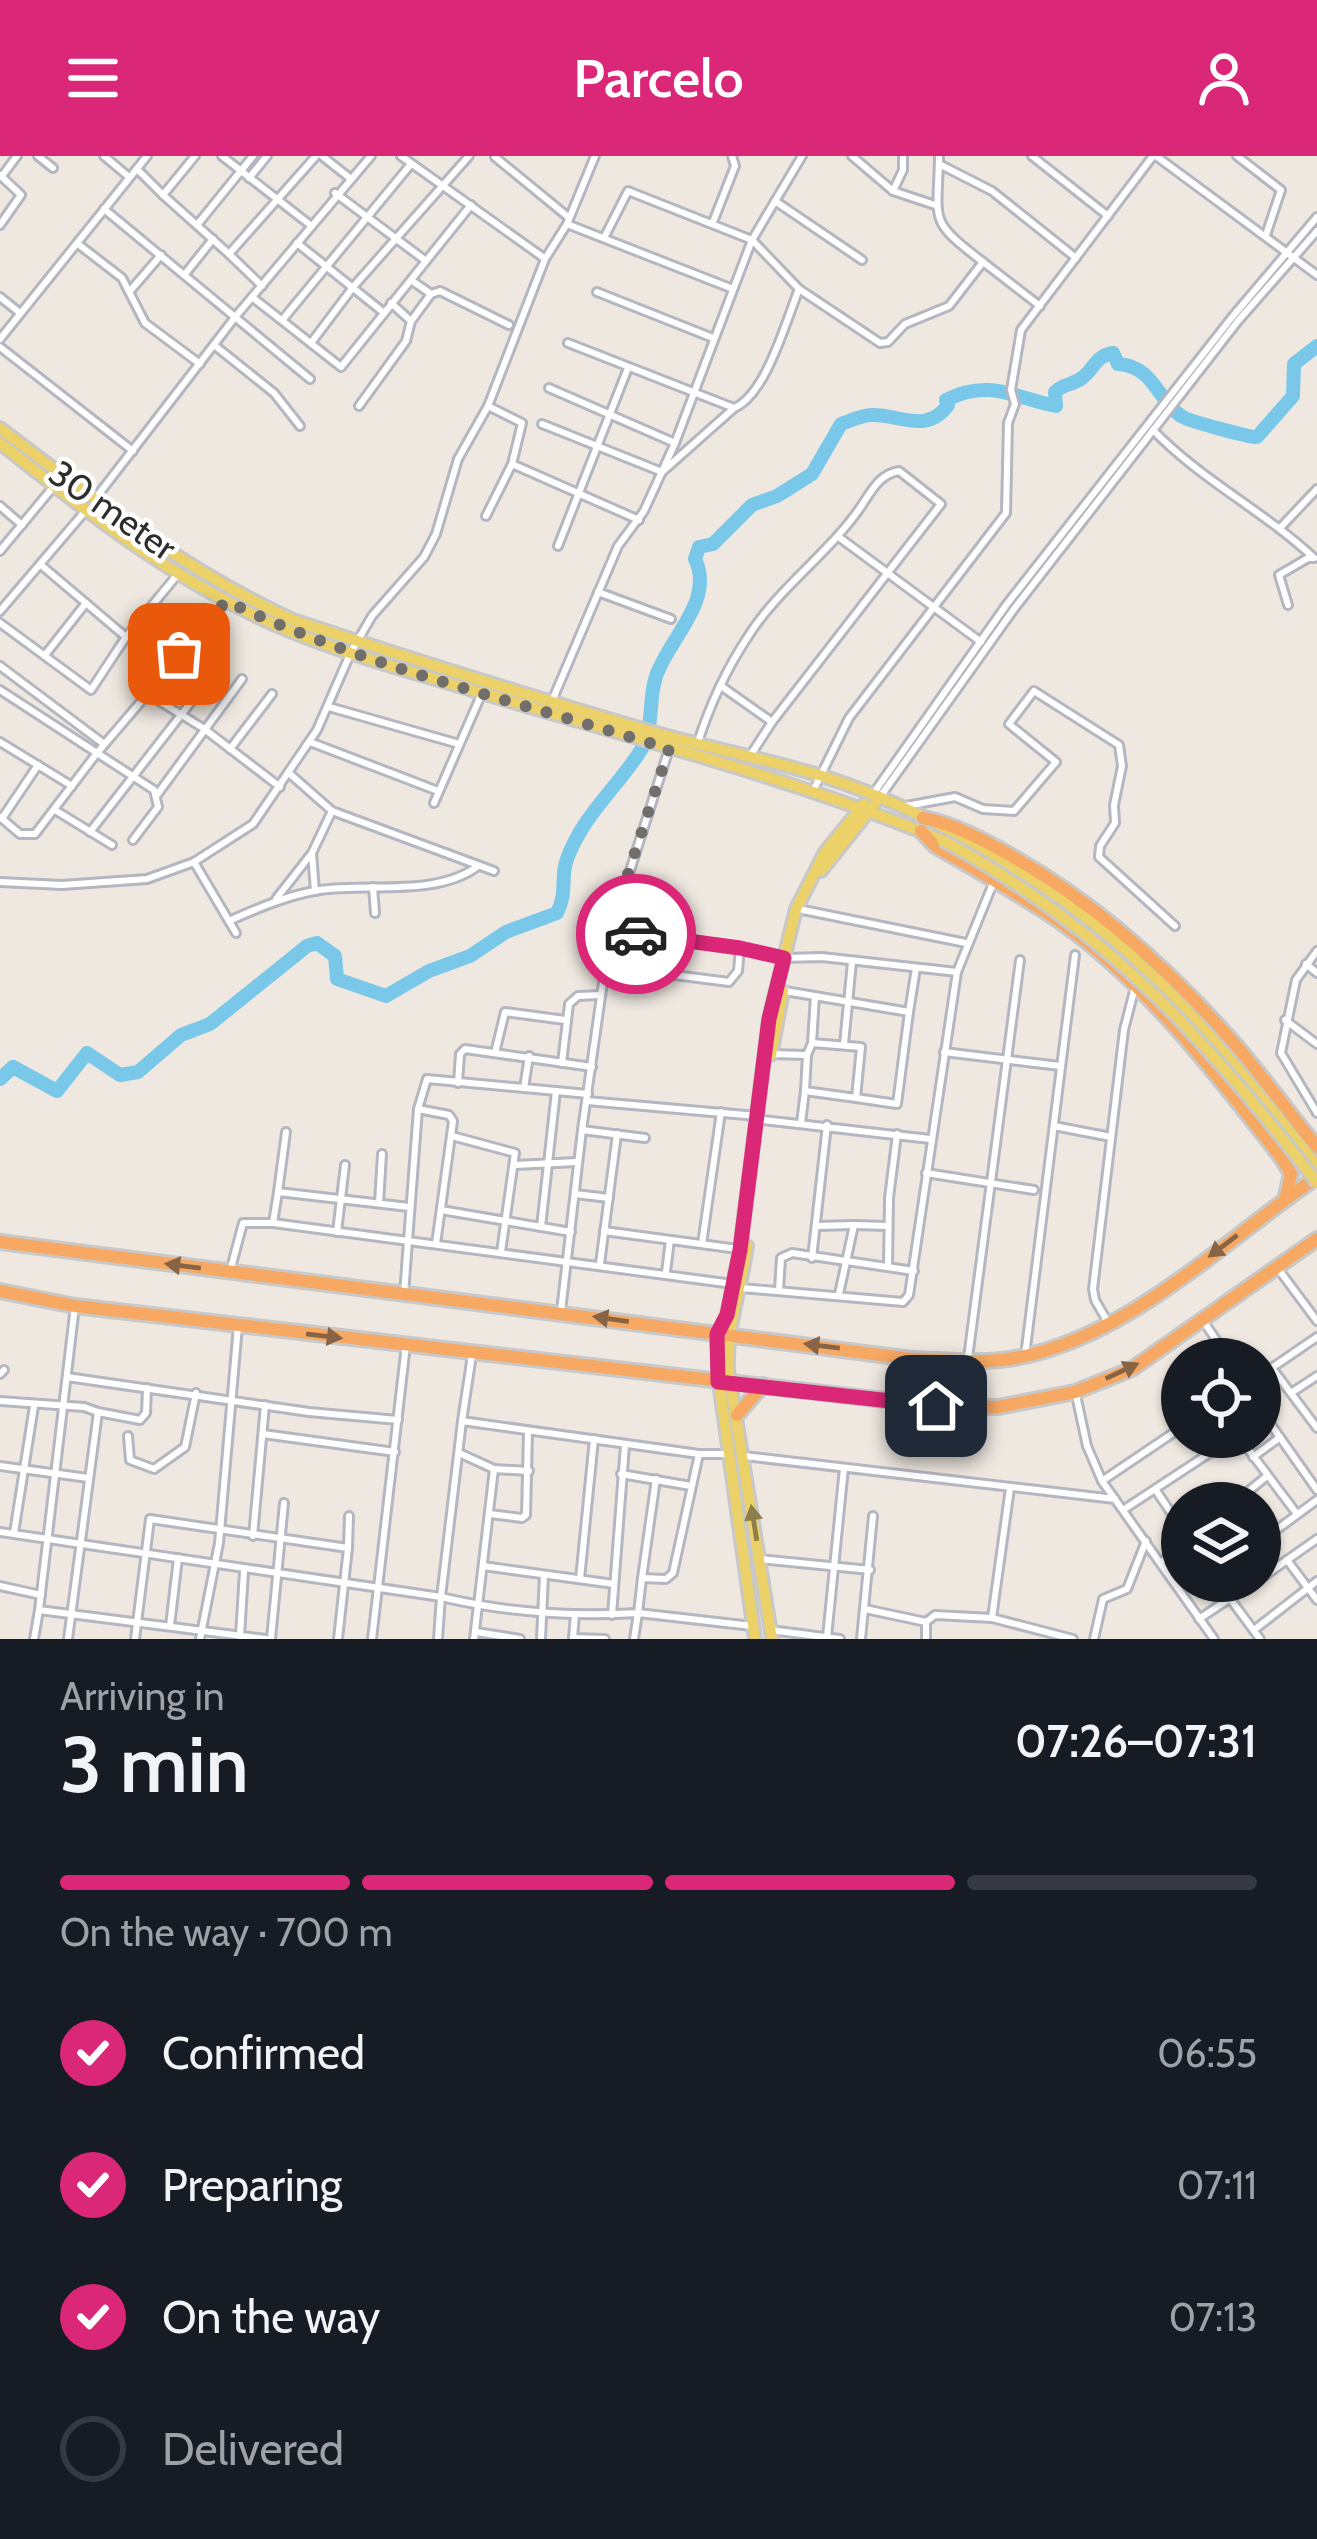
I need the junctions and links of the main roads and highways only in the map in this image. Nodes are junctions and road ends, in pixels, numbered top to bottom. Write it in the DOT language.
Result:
graph roads {
  1 [pos="0,428"];
  2 [pos="0,443"];
  3 [pos="355,647"];
  4 [pos="639,734"];
  5 [pos="657,739"];
  6 [pos="876,796"];
  7 [pos="838,800"];
  8 [pos="865,808"];
  9 [pos="922,825"];
  10 [pos="844,827"];
  11 [pos="944,836"];
  12 [pos="787,957"];
  13 [pos="760,1118"];
  14 [pos="1317,1147"];
  15 [pos="1317,1166"];
  16 [pos="1317,1180"];
  17 [pos="1285,1199"];
  18 [pos="1317,1239"];
  19 [pos="0,1242"];
  20 [pos="737,1286"];
  21 [pos="0,1291"];
  22 [pos="722,1334"];
  23 [pos="724,1382"];
  24 [pos="763,1385"];
  25 [pos="737,1415"];
  26 [pos="754,1633"];
  27 [pos="771,1634"];
  1 -- 3 [label="main road, 30 meter"];
  2 -- 3 [label="main road"];
  3 -- 4 [label="main road"];
  3 -- 4 [label="main road"];
  4 -- 5 [label="main road"];
  5 -- 6 [label="main road"];
  5 -- 7 [label="main road"];
  6 -- 8 [label="main road"];
  6 -- 9 [label="main road"];
  7 -- 8 [label="main road"];
  7 -- 10 [label="main road"];
  8 -- 9 [label="main road"];
  8 -- 10 [label="main road"];
  8 -- 12 [label="main road"];
  9 -- 11 [label="main road"];
  9 -- 14 [label="highway"];
  9 -- 17 [label="highway"];
  10 -- 12 [label="main road"];
  11 -- 15 [label="main road"];
  11 -- 16 [label="main road, bridge"];
  12 -- 13 [label="main road"];
  12 -- 13 [label="main road"];
  13 -- 20 [label="main road"];
  13 -- 20 [label="main road"];
  16 -- 17 [label="highway"];
  17 -- 22 [label="highway, one-way"];
  24 -- 18 [label="highway, one-way"];
  22 -- 19 [label="highway, one-way"];
  20 -- 22 [label="main road"];
  21 -- 23 [label="highway, one-way"];
  22 -- 23 [label="main road"];
  23 -- 24 [label="highway"];
  23 -- 25 [label="main road"];
  23 -- 26 [label="main road"];
  24 -- 25 [label="highway"];
  27 -- 25 [label="main road, one-way"];
}
